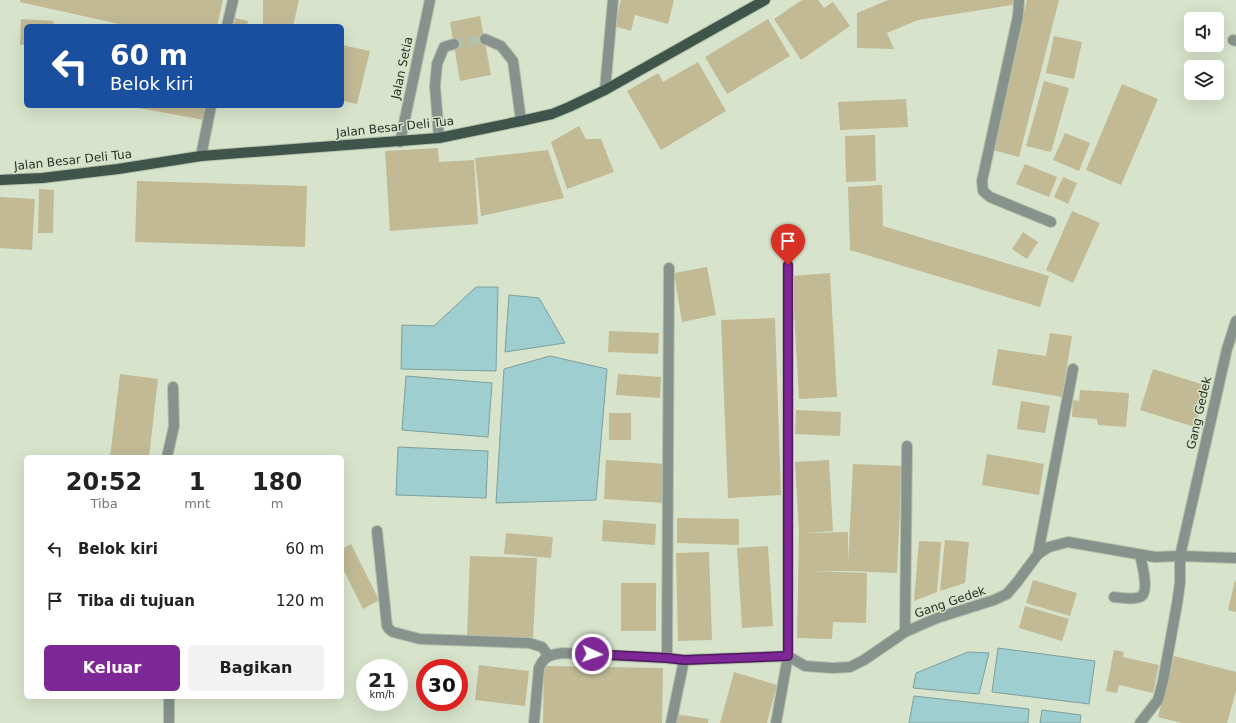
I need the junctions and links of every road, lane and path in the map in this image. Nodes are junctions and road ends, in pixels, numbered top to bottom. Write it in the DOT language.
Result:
graph roads {
  1 [pos="233,0"];
  2 [pos="430,0"];
  3 [pos="613,0"];
  4 [pos="765,0"];
  5 [pos="1019,0"];
  6 [pos="228,24"];
  7 [pos="485,39"];
  8 [pos="454,44"];
  9 [pos="605,90"];
  10 [pos="211,108"];
  11 [pos="521,121"];
  12 [pos="439,138"];
  13 [pos="400,142"];
  14 [pos="201,156"];
  15 [pos="0,180"];
  16 [pos="1052,222"];
  17 [pos="788,265"];
  18 [pos="669,268"];
  19 [pos="1236,321"];
  20 [pos="1073,369"];
  21 [pos="173,388"];
  22 [pos="907,446"];
  23 [pos="167,455"];
  24 [pos="377,531"];
  25 [pos="1038,554"];
  26 [pos="1140,555"];
  27 [pos="1180,556"];
  28 [pos="1236,558"];
  29 [pos="1114,597"];
  30 [pos="905,632"];
  31 [pos="548,655"];
  32 [pos="788,656"];
  33 [pos="667,658"];
  34 [pos="684,660"];
  35 [pos="169,699"];
  36 [pos="169,723"];
  37 [pos="534,723"];
  38 [pos="671,723"];
  39 [pos="776,723"];
  40 [pos="1140,723"];
  1 -- 6 [label="street"];
  2 -- 13 [label="street, Jalan Setia"];
  3 -- 9 [label="street"];
  4 -- 9 [label="main road, Jalan Besar Deli Tua"];
  5 -- 16 [label="street"];
  7 -- 11 [label="street"];
  8 -- 12 [label="street"];
  9 -- 11 [label="main road, Jalan Besar Deli Tua"];
  10 -- 14 [label="street"];
  11 -- 12 [label="main road, Jalan Besar Deli Tua"];
  12 -- 13 [label="main road, Jalan Besar Deli Tua"];
  13 -- 14 [label="main road, Jalan Besar Deli Tua"];
  14 -- 15 [label="main road, Jalan Besar Deli Tua"];
  17 -- 32 [label="street"];
  18 -- 33 [label="street"];
  19 -- 27 [label="street, Gang Gedek"];
  20 -- 25 [label="street"];
  21 -- 23 [label="street"];
  22 -- 30 [label="street"];
  24 -- 31 [label="street"];
  25 -- 26 [label="street, Gang Gedek"];
  25 -- 30 [label="street, Gang Gedek"];
  26 -- 27 [label="street, Gang Gedek"];
  26 -- 29 [label="street"];
  27 -- 28 [label="street"];
  27 -- 40 [label="street"];
  30 -- 32 [label="street, Gang Gedek"];
  31 -- 33 [label="street"];
  31 -- 37 [label="street"];
  32 -- 34 [label="street"];
  32 -- 39 [label="street"];
  33 -- 34 [label="street"];
  34 -- 38 [label="street"];
  35 -- 36 [label="street"];
}
